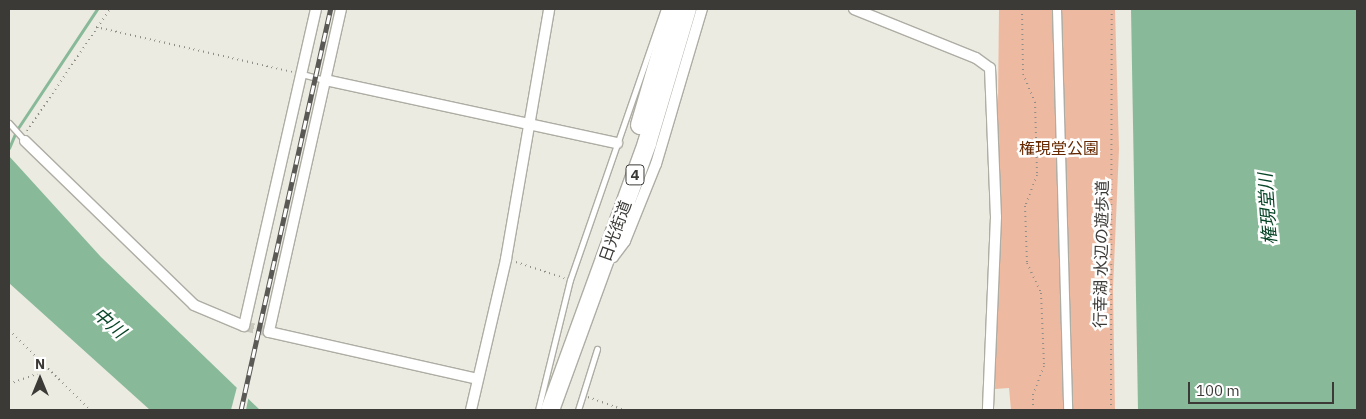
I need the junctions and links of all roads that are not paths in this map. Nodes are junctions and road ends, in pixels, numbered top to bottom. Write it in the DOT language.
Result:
graph roads {
  1 [pos="316,9"];
  2 [pos="340,9"];
  3 [pos="549,9"];
  4 [pos="664,9"];
  5 [pos="674,9"];
  6 [pos="687,9"];
  7 [pos="702,9"];
  8 [pos="854,9"];
  9 [pos="1057,9"];
  10 [pos="302,74"];
  11 [pos="325,80"];
  12 [pos="9,123"];
  13 [pos="526,125"];
  14 [pos="23,139"];
  15 [pos="617,143"];
  16 [pos="602,257"];
  17 [pos="597,349"];
  18 [pos="477,379"];
  19 [pos="471,410"];
  20 [pos="538,410"];
  21 [pos="550,410"];
  22 [pos="578,410"];
  23 [pos="988,410"];
  24 [pos="1068,410"];
  1 -- 10 [label="street"];
  2 -- 11 [label="street"];
  3 -- 13 [label="street"];
  4 -- 15 [label="lane"];
  5 -- 16 [label="highway, 日光街道 / 4"];
  6 -- 16 [label="highway, 日光街道 / 4"];
  7 -- 16 [label="street"];
  8 -- 23 [label="street"];
  9 -- 24 [label="street"];
  10 -- 11 [label="lane"];
  10 -- 14 [label="street"];
  11 -- 13 [label="street"];
  11 -- 18 [label="street"];
  12 -- 14 [label="lane"];
  13 -- 15 [label="street"];
  13 -- 18 [label="street"];
  15 -- 20 [label="lane"];
  16 -- 21 [label="highway, 日光街道 / 4"];
  17 -- 22 [label="lane"];
  18 -- 19 [label="street"];
}
